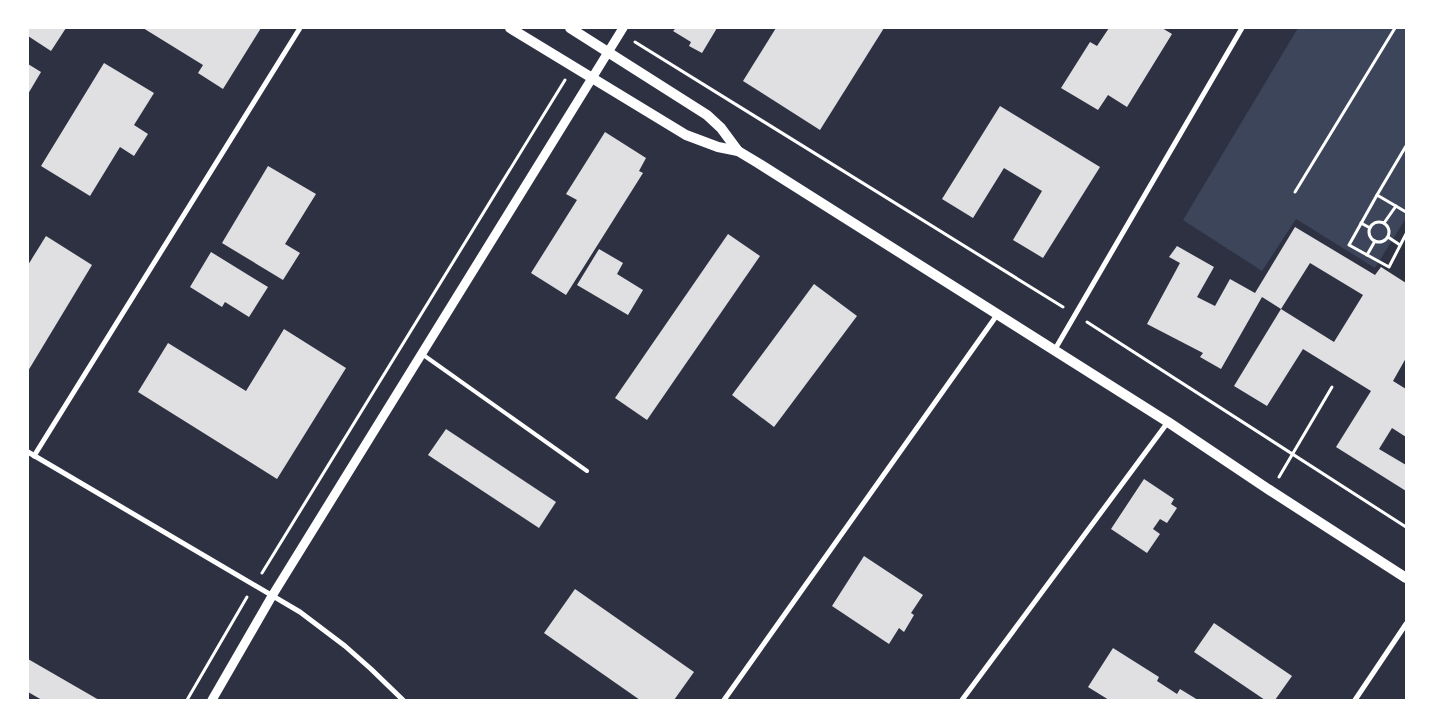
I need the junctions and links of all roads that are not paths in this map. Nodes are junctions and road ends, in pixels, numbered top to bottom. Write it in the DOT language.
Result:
graph roads {
  1 [pos="300,28"];
  2 [pos="510,28"];
  3 [pos="570,28"];
  4 [pos="1242,28"];
  5 [pos="621,30"];
  6 [pos="608,51"];
  7 [pos="592,77"];
  8 [pos="738,151"];
  9 [pos="997,315"];
  10 [pos="1054,351"];
  11 [pos="422,354"];
  12 [pos="1168,422"];
  13 [pos="28,452"];
  14 [pos="34,456"];
  15 [pos="587,471"];
  16 [pos="1406,578"];
  17 [pos="272,596"];
  18 [pos="1406,624"];
  19 [pos="212,700"];
  20 [pos="403,700"];
  21 [pos="724,700"];
  22 [pos="962,700"];
  23 [pos="1355,700"];
  1 -- 14 [label="street"];
  2 -- 7 [label="main road"];
  3 -- 6 [label="main road"];
  4 -- 10 [label="street"];
  5 -- 6 [label="street"];
  6 -- 7 [label="street"];
  6 -- 8 [label="main road"];
  7 -- 8 [label="main road"];
  7 -- 11 [label="street"];
  8 -- 9 [label="main road"];
  9 -- 10 [label="main road"];
  9 -- 21 [label="street"];
  10 -- 12 [label="main road"];
  11 -- 15 [label="lane"];
  11 -- 17 [label="street"];
  12 -- 16 [label="main road"];
  12 -- 22 [label="street"];
  13 -- 14 [label="street"];
  14 -- 17 [label="street"];
  17 -- 19 [label="street"];
  17 -- 20 [label="street"];
  18 -- 23 [label="street"];
}
